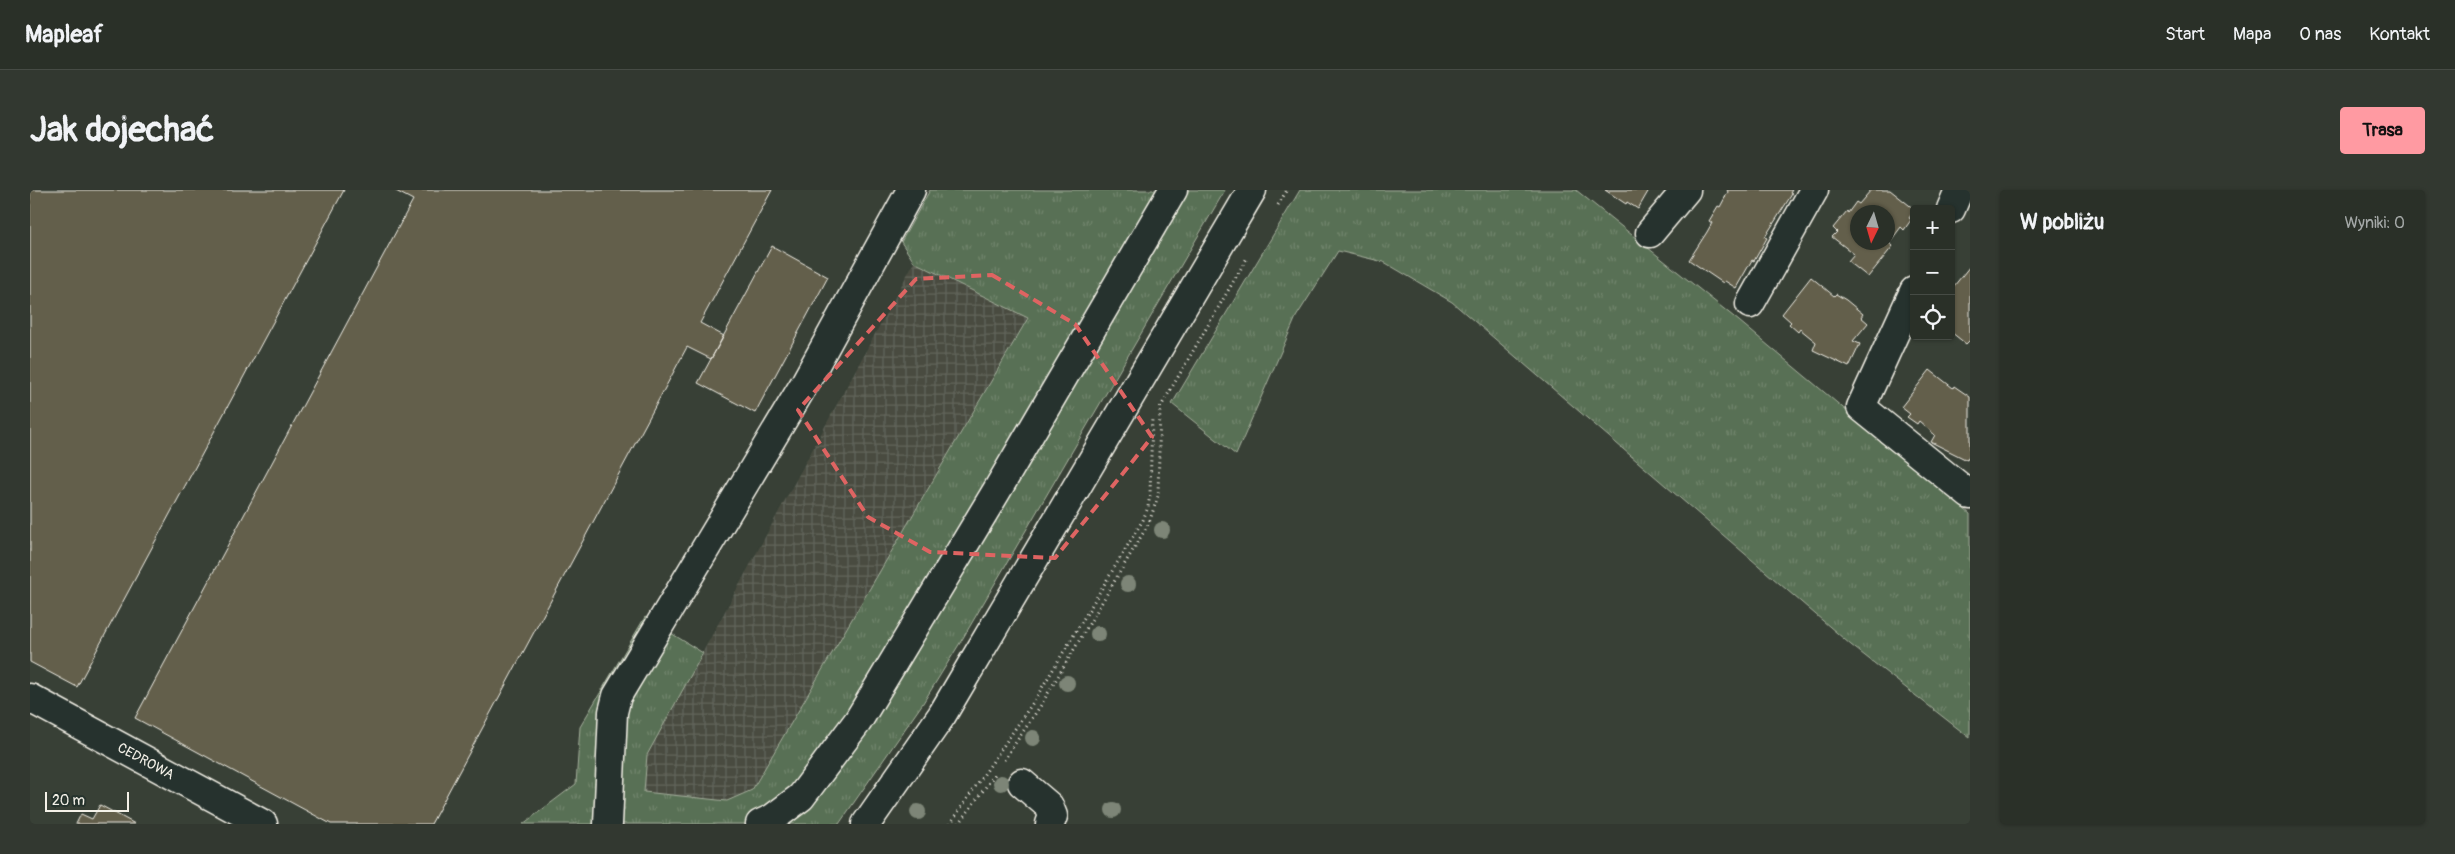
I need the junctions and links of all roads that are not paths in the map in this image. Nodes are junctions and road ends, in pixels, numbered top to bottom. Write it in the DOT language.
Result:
graph roads {
  1 [pos="911,190"];
  2 [pos="1173,190"];
  3 [pos="1686,190"];
  4 [pos="1814,190"];
  5 [pos="1959,190"];
  6 [pos="1262,198"];
  7 [pos="1952,205"];
  8 [pos="1650,233"];
  9 [pos="1912,295"];
  10 [pos="1750,304"];
  11 [pos="1970,495"];
  12 [pos="30,698"];
  13 [pos="1022,784"];
  14 [pos="263,824"];
  15 [pos="608,824"];
  16 [pos="760,824"];
  17 [pos="866,824"];
  18 [pos="1050,824"];
  1 -- 15 [label="street"];
  2 -- 16 [label="street"];
  3 -- 8 [label="street"];
  4 -- 10 [label="street"];
  5 -- 7 [label="street"];
  6 -- 17 [label="street"];
  9 -- 11 [label="street"];
  12 -- 14 [label="street, CEDROWA"];
  13 -- 18 [label="street"];
}
